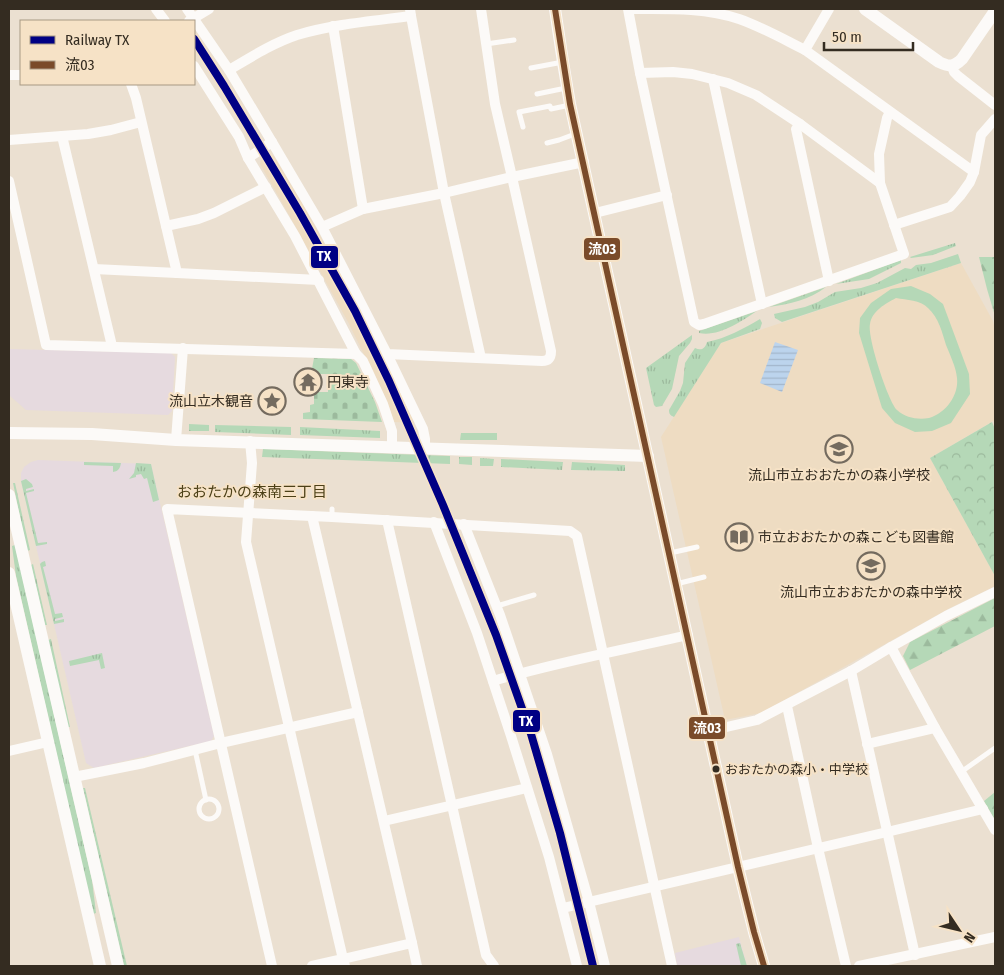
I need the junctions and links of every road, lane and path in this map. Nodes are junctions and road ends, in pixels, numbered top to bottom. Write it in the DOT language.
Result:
graph roads {
  1 [pos="156,9"];
  2 [pos="187,9"];
  3 [pos="209,9"];
  4 [pos="481,9"];
  5 [pos="555,9"];
  6 [pos="670,9"];
  7 [pos="829,9"];
  8 [pos="865,9"];
  9 [pos="995,11"];
  10 [pos="411,12"];
  11 [pos="164,20"];
  12 [pos="191,20"];
  13 [pos="195,25"];
  14 [pos="333,26"];
  15 [pos="514,40"];
  16 [pos="486,44"];
  17 [pos="804,50"];
  18 [pos="563,62"];
  19 [pos="952,66"];
  20 [pos="195,68"];
  21 [pos="532,68"];
  22 [pos="229,70"];
  23 [pos="640,74"];
  24 [pos="713,79"];
  25 [pos="130,85"];
  26 [pos="567,88"];
  27 [pos="537,94"];
  28 [pos="570,104"];
  29 [pos="995,105"];
  30 [pos="890,112"];
  31 [pos="995,119"];
  32 [pos="141,122"];
  33 [pos="800,124"];
  34 [pos="523,128"];
  35 [pos="577,134"];
  36 [pos="62,136"];
  37 [pos="9,140"];
  38 [pos="272,142"];
  39 [pos="547,143"];
  40 [pos="248,158"];
  41 [pos="584,162"];
  42 [pos="974,172"];
  43 [pos="512,177"];
  44 [pos="9,181"];
  45 [pos="880,183"];
  46 [pos="266,187"];
  47 [pos="444,193"];
  48 [pos="667,196"];
  49 [pos="362,209"];
  50 [pos="595,213"];
  51 [pos="894,225"];
  52 [pos="166,226"];
  53 [pos="322,227"];
  54 [pos="94,269"];
  55 [pos="178,273"];
  56 [pos="319,280"];
  57 [pos="829,281"];
  58 [pos="762,304"];
  59 [pos="112,346"];
  60 [pos="183,348"];
  61 [pos="356,354"];
  62 [pos="386,354"];
  63 [pos="481,358"];
  64 [pos="9,433"];
  65 [pos="176,440"];
  66 [pos="250,441"];
  67 [pos="392,447"];
  68 [pos="425,447"];
  69 [pos="648,456"];
  70 [pos="9,495"];
  71 [pos="248,513"];
  72 [pos="312,516"];
  73 [pos="387,520"];
  74 [pos="434,522"];
  75 [pos="464,524"];
  76 [pos="697,547"];
  77 [pos="670,553"];
  78 [pos="9,573"];
  79 [pos="704,577"];
  80 [pos="676,584"];
  81 [pos="995,592"];
  82 [pos="534,595"];
  83 [pos="496,606"];
  84 [pos="688,635"];
  85 [pos="891,647"];
  86 [pos="603,653"];
  87 [pos="851,671"];
  88 [pos="520,673"];
  89 [pos="493,681"];
  90 [pos="787,706"];
  91 [pos="358,712"];
  92 [pos="289,728"];
  93 [pos="934,728"];
  94 [pos="709,731"];
  95 [pos="48,742"];
  96 [pos="221,743"];
  97 [pos="867,744"];
  98 [pos="995,748"];
  99 [pos="195,750"];
  100 [pos="9,751"];
  101 [pos="961,772"];
  102 [pos="74,777"];
  103 [pos="528,788"];
  104 [pos="206,800"];
  105 [pos="452,805"];
  106 [pos="983,809"];
  107 [pos="384,821"];
  108 [pos="995,830"];
  109 [pos="887,832"];
  110 [pos="818,848"];
  111 [pos="738,866"];
  112 [pos="654,886"];
  113 [pos="589,902"];
  114 [pos="562,908"];
  115 [pos="995,937"];
  116 [pos="412,943"];
  117 [pos="915,955"];
  118 [pos="344,963"];
  119 [pos="100,966"];
  120 [pos="118,966"];
  121 [pos="272,966"];
  122 [pos="312,966"];
  123 [pos="417,966"];
  124 [pos="494,966"];
  125 [pos="577,966"];
  126 [pos="605,966"];
  127 [pos="672,966"];
  128 [pos="764,966"];
  129 [pos="846,966"];
  130 [pos="860,966"];
  1 -- 11 [label="street"];
  2 -- 12 [label="street"];
  3 -- 12 [label="street"];
  4 -- 16 [label="street"];
  5 -- 18 [label="street"];
  6 -- 17 [label="street"];
  6 -- 23 [label="street"];
  7 -- 17 [label="street"];
  8 -- 19 [label="street"];
  9 -- 19 [label="street"];
  10 -- 14 [label="street"];
  10 -- 47 [label="street"];
  13 -- 22 [label="street"];
  14 -- 22 [label="street"];
  14 -- 49 [label="street"];
  15 -- 16 [label="lane"];
  16 -- 43 [label="street"];
  17 -- 30 [label="street"];
  18 -- 21 [label="lane"];
  18 -- 26 [label="street"];
  19 -- 29 [label="street"];
  20 -- 40 [label="street"];
  22 -- 38 [label="street"];
  23 -- 24 [label="street"];
  23 -- 48 [label="street"];
  24 -- 33 [label="street"];
  24 -- 58 [label="street"];
  25 -- 32 [label="street"];
  26 -- 27 [label="lane"];
  26 -- 28 [label="street"];
  28 -- 34 [label="lane"];
  28 -- 35 [label="street"];
  30 -- 42 [label="street"];
  30 -- 45 [label="street"];
  31 -- 42 [label="street"];
  32 -- 36 [label="street"];
  32 -- 52 [label="street"];
  33 -- 45 [label="street"];
  33 -- 57 [label="street"];
  35 -- 39 [label="lane"];
  35 -- 41 [label="street"];
  36 -- 37 [label="street"];
  36 -- 54 [label="street"];
  38 -- 40 [label="street"];
  38 -- 53 [label="street"];
  40 -- 46 [label="street"];
  41 -- 43 [label="street"];
  41 -- 50 [label="street"];
  42 -- 51 [label="street"];
  43 -- 47 [label="street"];
  43 -- 63 [label="street"];
  44 -- 59 [label="street"];
  45 -- 51 [label="street"];
  46 -- 52 [label="street"];
  46 -- 56 [label="street"];
  47 -- 49 [label="street"];
  47 -- 63 [label="street"];
  48 -- 50 [label="street"];
  48 -- 58 [label="street"];
  49 -- 53 [label="street"];
  50 -- 69 [label="street"];
  51 -- 57 [label="street"];
  52 -- 55 [label="street"];
  53 -- 62 [label="street"];
  54 -- 55 [label="street"];
  54 -- 59 [label="street"];
  55 -- 56 [label="street"];
  56 -- 61 [label="street"];
  57 -- 58 [label="street"];
  59 -- 60 [label="street"];
  60 -- 61 [label="street"];
  60 -- 65 [label="street"];
  61 -- 67 [label="street"];
  62 -- 63 [label="street"];
  62 -- 68 [label="street"];
  64 -- 65 [label="street"];
  65 -- 66 [label="street"];
  66 -- 67 [label="street"];
  66 -- 71 [label="street"];
  67 -- 68 [label="street"];
  68 -- 69 [label="street"];
  69 -- 77 [label="street"];
  70 -- 102 [label="street"];
  71 -- 72 [label="street"];
  71 -- 92 [label="street"];
  71 -- 96 [label="street"];
  72 -- 73 [label="street"];
  72 -- 91 [label="street"];
  73 -- 74 [label="street"];
  73 -- 105 [label="street"];
  74 -- 75 [label="street"];
  74 -- 89 [label="street"];
  75 -- 83 [label="street"];
  75 -- 86 [label="street"];
  76 -- 77 [label="lane"];
  77 -- 80 [label="street"];
  78 -- 95 [label="street"];
  79 -- 80 [label="lane"];
  80 -- 84 [label="street"];
  81 -- 85 [label="street"];
  82 -- 83 [label="lane"];
  83 -- 88 [label="street"];
  84 -- 86 [label="street"];
  84 -- 94 [label="street"];
  85 -- 87 [label="street"];
  85 -- 93 [label="street"];
  86 -- 88 [label="street"];
  86 -- 112 [label="street"];
  87 -- 90 [label="street"];
  87 -- 97 [label="street"];
  88 -- 89 [label="street"];
  88 -- 113 [label="street"];
  89 -- 103 [label="street"];
  90 -- 94 [label="street"];
  90 -- 110 [label="street"];
  91 -- 92 [label="street"];
  91 -- 107 [label="street"];
  92 -- 96 [label="street"];
  92 -- 118 [label="street"];
  93 -- 97 [label="street"];
  93 -- 101 [label="street"];
  94 -- 111 [label="street"];
  95 -- 100 [label="street"];
  95 -- 119 [label="street"];
  96 -- 99 [label="street"];
  96 -- 121 [label="street"];
  97 -- 109 [label="street"];
  98 -- 101 [label="lane"];
  99 -- 102 [label="street"];
  99 -- 104 [label="lane"];
  101 -- 106 [label="street"];
  102 -- 120 [label="street"];
  103 -- 105 [label="street"];
  103 -- 114 [label="street"];
  104 -- 104 [label="lane"];
  105 -- 107 [label="street"];
  105 -- 124 [label="street"];
  106 -- 108 [label="street"];
  106 -- 109 [label="street"];
  107 -- 116 [label="street"];
  109 -- 110 [label="street"];
  109 -- 117 [label="street"];
  110 -- 111 [label="street"];
  110 -- 129 [label="street"];
  111 -- 112 [label="street"];
  111 -- 128 [label="street"];
  112 -- 113 [label="street"];
  112 -- 127 [label="street"];
  113 -- 114 [label="street"];
  113 -- 126 [label="street"];
  114 -- 125 [label="street"];
  115 -- 117 [label="street"];
  116 -- 118 [label="street"];
  116 -- 123 [label="street"];
  117 -- 130 [label="street"];
  118 -- 122 [label="street"];
}
